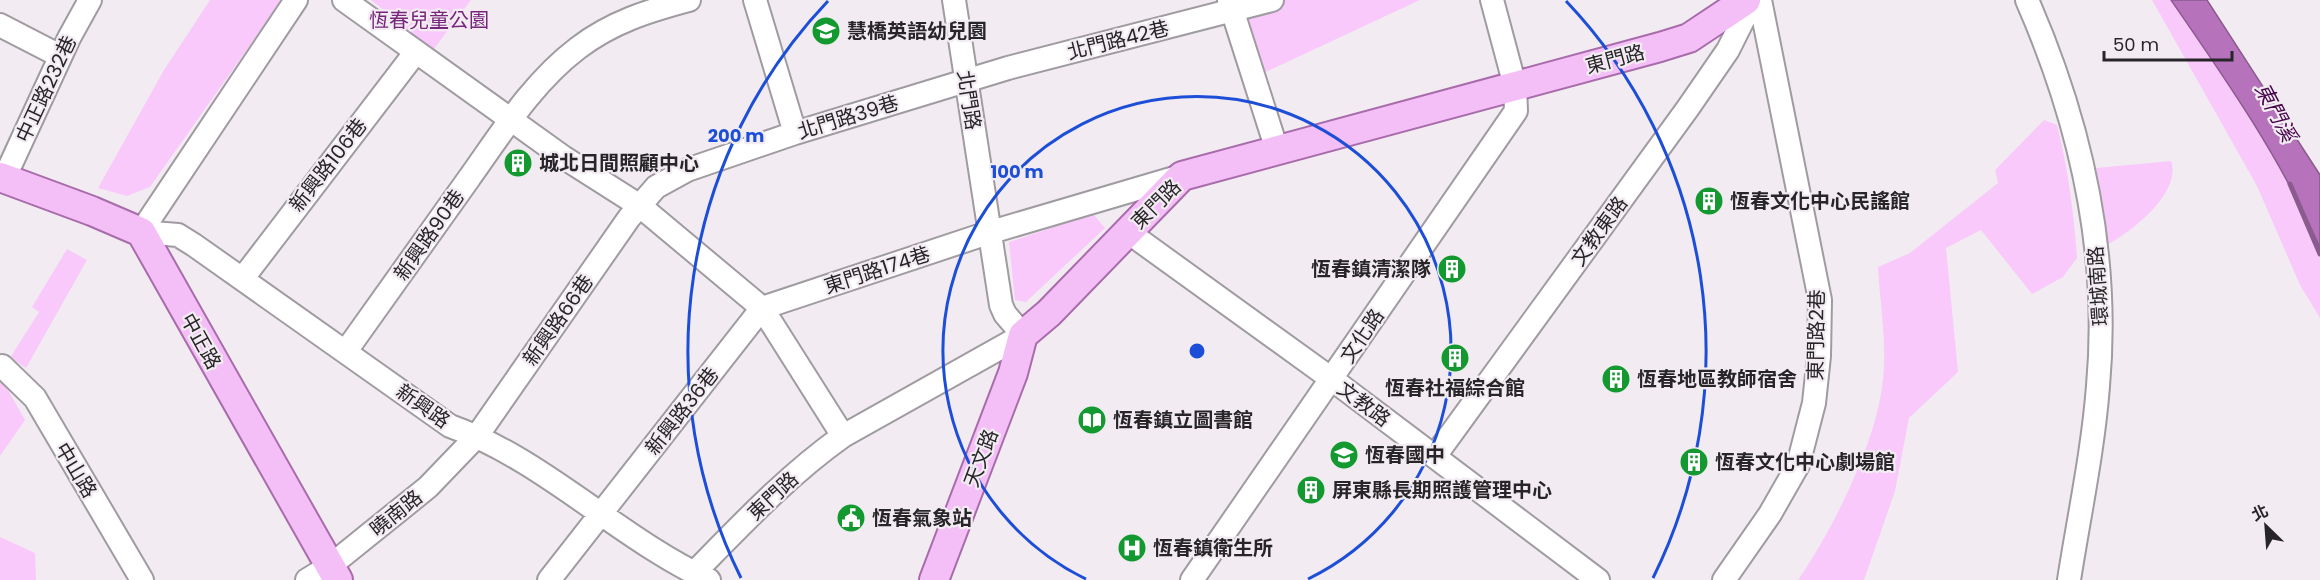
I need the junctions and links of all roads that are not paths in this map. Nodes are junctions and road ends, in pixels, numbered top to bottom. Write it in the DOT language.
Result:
graph roads {
  1 [pos="90,0"];
  2 [pos="296,0"];
  3 [pos="344,0"];
  4 [pos="689,0"];
  5 [pos="755,0"];
  6 [pos="954,0"];
  7 [pos="1272,0"];
  8 [pos="1492,0"];
  9 [pos="1746,0"];
  10 [pos="1753,0"];
  11 [pos="1760,0"];
  12 [pos="2027,0"];
  13 [pos="1231,6"];
  14 [pos="0,25"];
  15 [pos="415,53"];
  16 [pos="60,56"];
  17 [pos="965,81"];
  18 [pos="1515,86"];
  19 [pos="512,118"];
  20 [pos="795,133"];
  21 [pos="1277,150"];
  22 [pos="1182,176"];
  23 [pos="2,178"];
  24 [pos="640,206"];
  25 [pos="141,232"];
  26 [pos="991,232"];
  27 [pos="1128,232"];
  28 [pos="243,278"];
  29 [pos="762,308"];
  30 [pos="1023,335"];
  31 [pos="346,351"];
  32 [pos="2,366"];
  33 [pos="1333,380"];
  34 [pos="477,436"];
  35 [pos="843,436"];
  36 [pos="1435,456"];
  37 [pos="602,513"];
  38 [pos="325,575"];
  39 [pos="702,577"];
  40 [pos="142,580"];
  41 [pos="549,580"];
  42 [pos="934,580"];
  43 [pos="1192,580"];
  44 [pos="1598,580"];
  45 [pos="1724,580"];
  46 [pos="2069,580"];
  1 -- 16 [label="street, 中正路232巷"];
  2 -- 25 [label="street"];
  3 -- 15 [label="street"];
  4 -- 19 [label="street"];
  5 -- 20 [label="street"];
  6 -- 17 [label="street, 北門路"];
  7 -- 13 [label="street, 北門路42巷"];
  8 -- 18 [label="street, 文化路"];
  9 -- 18 [label="main road, 東門路"];
  10 -- 36 [label="street, 文教東路"];
  11 -- 45 [label="street, 東門路2巷"];
  12 -- 46 [label="street, 環城南路"];
  13 -- 17 [label="street, 北門路42巷"];
  13 -- 21 [label="street"];
  14 -- 16 [label="street"];
  15 -- 19 [label="street"];
  15 -- 28 [label="street, 新興路106巷"];
  16 -- 23 [label="street, 中正路232巷"];
  17 -- 20 [label="street, 北門路39巷"];
  17 -- 26 [label="street, 北門路"];
  18 -- 21 [label="main road, 東門路"];
  18 -- 33 [label="street, 文化路"];
  19 -- 24 [label="street"];
  19 -- 31 [label="street, 新興路90巷"];
  20 -- 24 [label="street, 北門路39巷"];
  21 -- 22 [label="main road, 東門路"];
  22 -- 26 [label="street, 東門路174巷"];
  22 -- 27 [label="main road, 東門路"];
  23 -- 25 [label="main road"];
  24 -- 29 [label="street"];
  24 -- 34 [label="street, 新興路66巷"];
  25 -- 28 [label="street, 新興路"];
  25 -- 38 [label="main road, 中正路"];
  26 -- 29 [label="street, 東門路174巷"];
  26 -- 30 [label="street, 北門路"];
  27 -- 30 [label="main road, 東門路"];
  27 -- 33 [label="street, 文教路"];
  28 -- 31 [label="street, 新興路"];
  29 -- 35 [label="street"];
  29 -- 37 [label="street, 新興路36巷"];
  30 -- 35 [label="street, 東門路"];
  30 -- 42 [label="main road, 天文路"];
  31 -- 34 [label="street, 新興路"];
  32 -- 40 [label="street, 中山路"];
  33 -- 36 [label="street, 文教路"];
  33 -- 43 [label="street, 文化路"];
  34 -- 37 [label="street, 新興路"];
  34 -- 38 [label="street, 曉南路"];
  35 -- 39 [label="street, 東門路"];
  36 -- 44 [label="street, 文教路"];
  37 -- 39 [label="street, 新興路"];
  37 -- 41 [label="street, 新興路36巷"];
}
